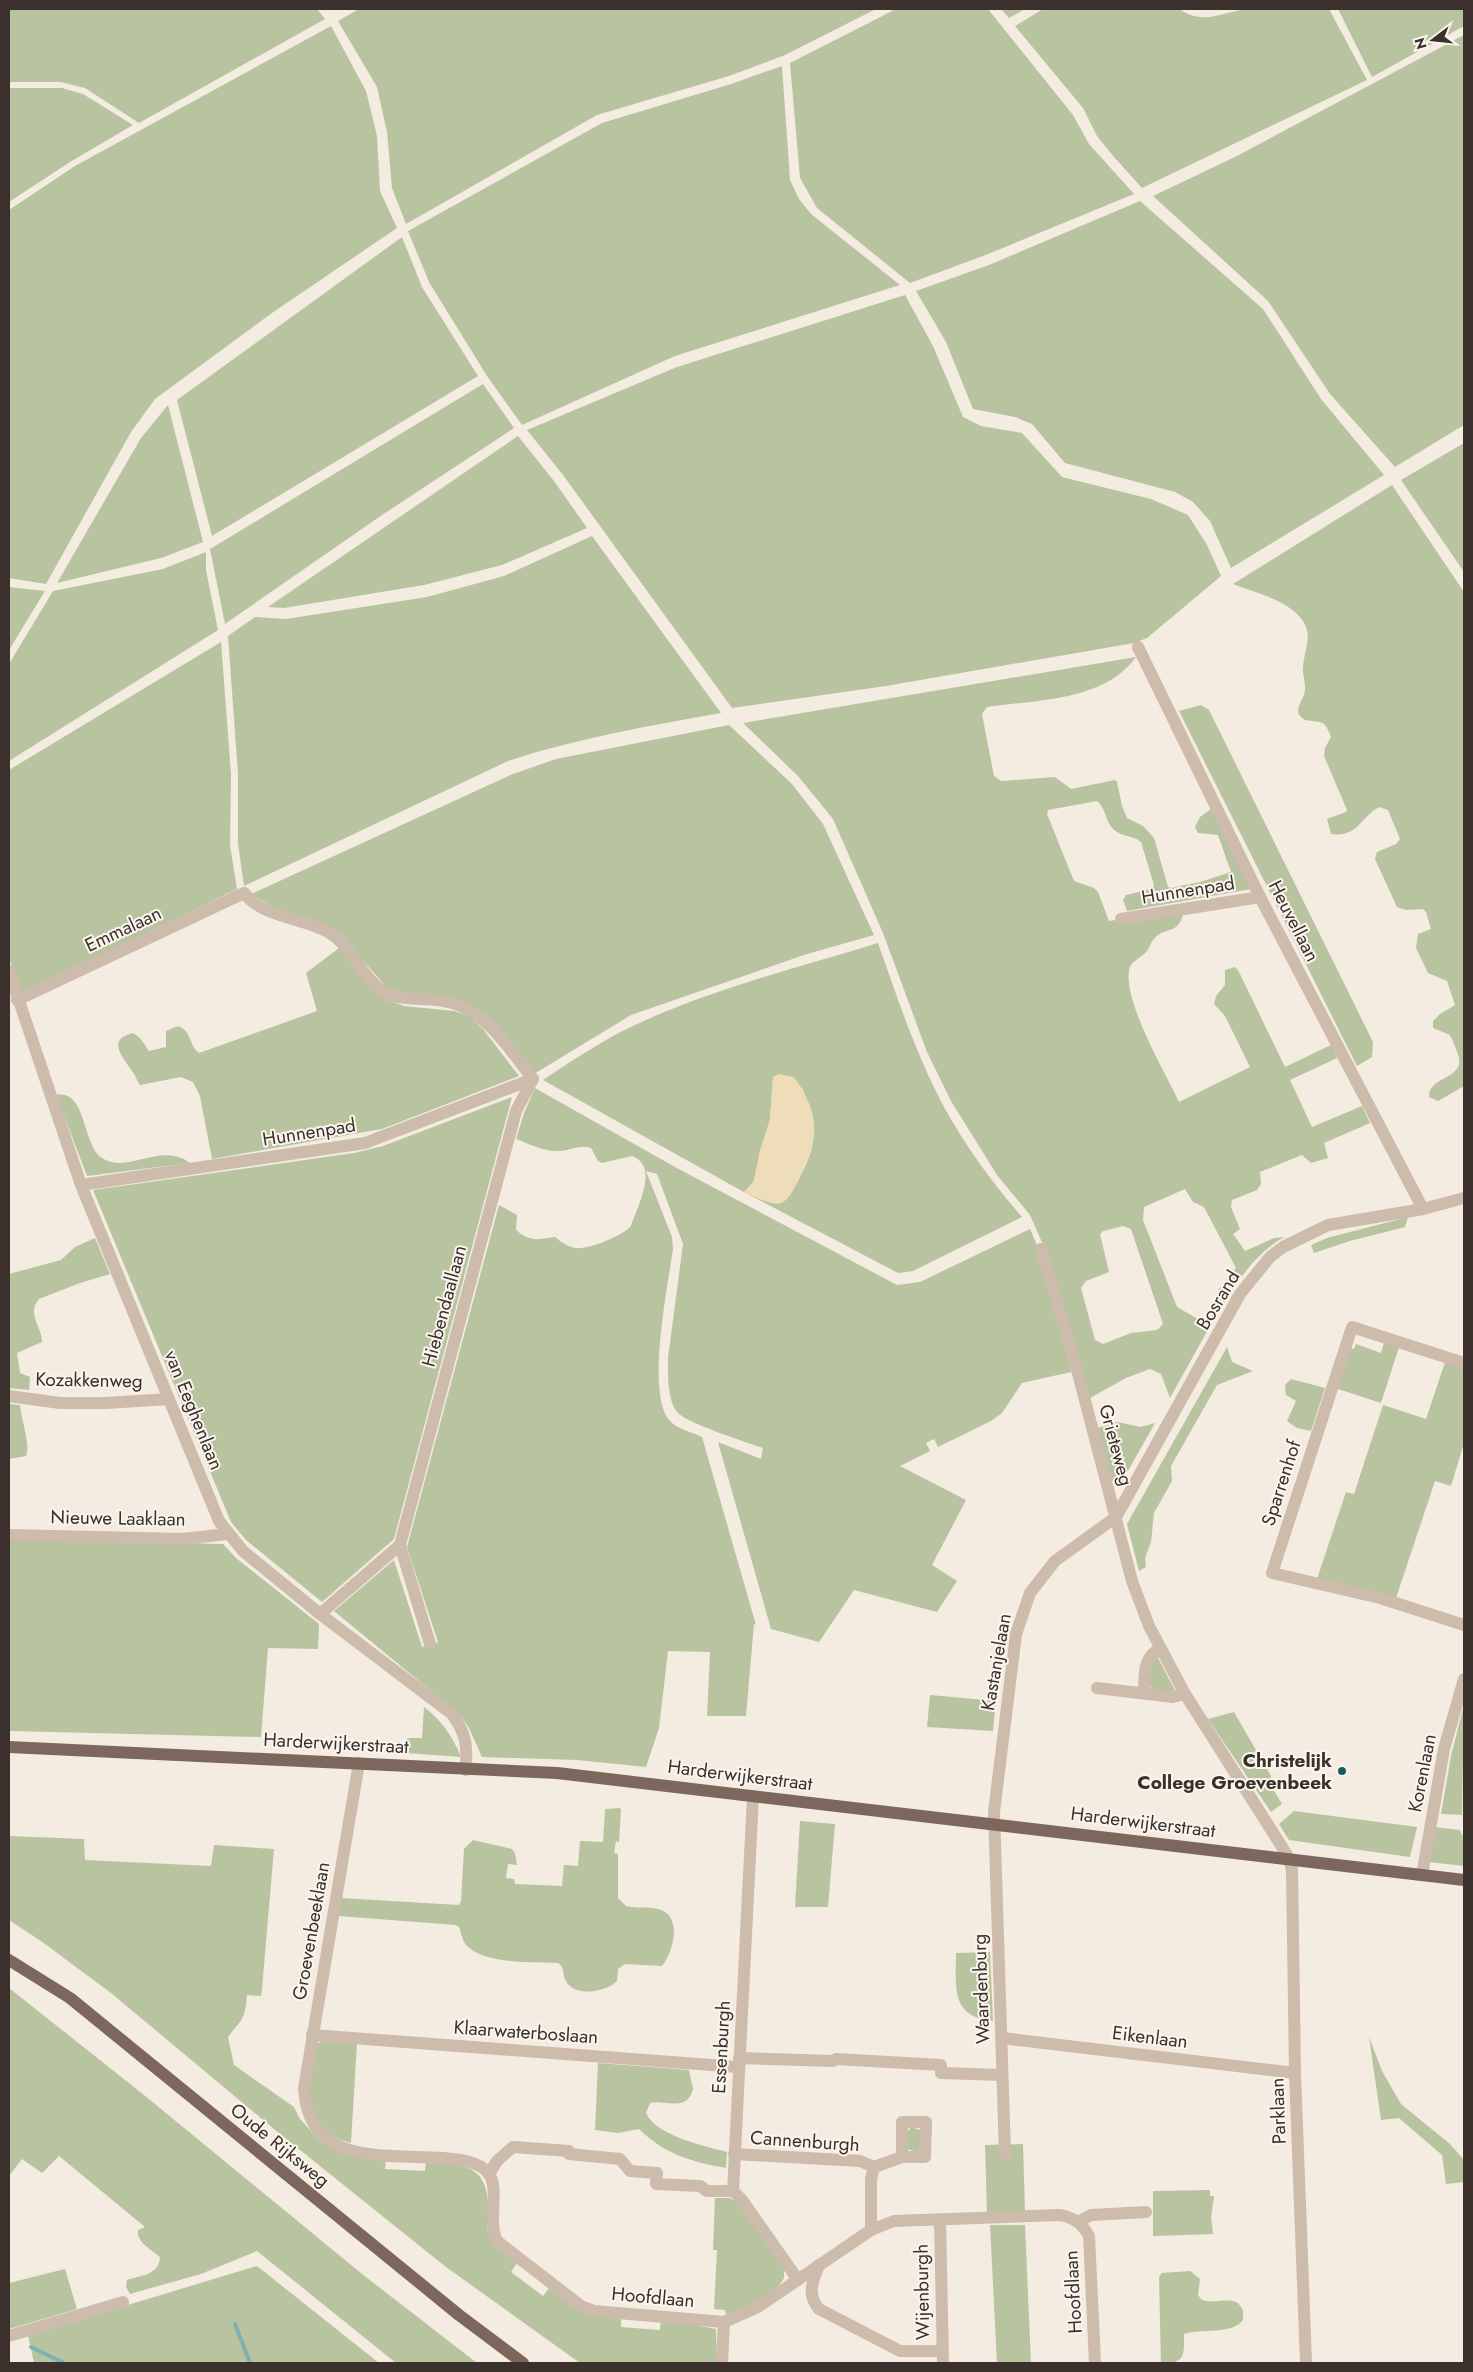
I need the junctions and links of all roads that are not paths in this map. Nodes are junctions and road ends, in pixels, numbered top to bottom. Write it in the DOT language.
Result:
graph roads {
  1 [pos="1138,646"];
  2 [pos="1260,897"];
  3 [pos="1122,919"];
  4 [pos="9,971"];
  5 [pos="17,1000"];
  6 [pos="533,1080"];
  7 [pos="81,1185"];
  8 [pos="1464,1198"];
  9 [pos="1423,1208"];
  10 [pos="1041,1249"];
  11 [pos="1464,1363"];
  12 [pos="9,1396"];
  13 [pos="169,1399"];
  14 [pos="1116,1517"];
  15 [pos="227,1534"];
  16 [pos="9,1535"];
  17 [pos="400,1545"];
  18 [pos="320,1614"];
  19 [pos="1464,1625"];
  20 [pos="430,1644"];
  21 [pos="1160,1649"];
  22 [pos="1464,1679"];
  23 [pos="1097,1688"];
  24 [pos="1144,1693"];
  25 [pos="1185,1694"];
  26 [pos="9,1748"];
  27 [pos="359,1763"];
  28 [pos="466,1770"];
  29 [pos="753,1796"];
  30 [pos="994,1824"];
  31 [pos="1289,1858"];
  32 [pos="1422,1874"];
  33 [pos="1464,1880"];
  34 [pos="9,1960"];
  35 [pos="312,2035"];
  36 [pos="1002,2038"];
  37 [pos="738,2063"];
  38 [pos="1295,2073"];
  39 [pos="1002,2075"];
  40 [pos="734,2154"];
  41 [pos="1005,2154"];
  42 [pos="902,2157"];
  43 [pos="874,2167"];
  44 [pos="489,2174"];
  45 [pos="733,2190"];
  46 [pos="1146,2212"];
  47 [pos="940,2220"];
  48 [pos="1078,2222"];
  49 [pos="870,2230"];
  50 [pos="819,2265"];
  51 [pos="798,2280"];
  52 [pos="123,2302"];
  53 [pos="724,2322"];
  54 [pos="9,2336"];
  55 [pos="943,2357"];
  56 [pos="524,2363"];
  57 [pos="722,2363"];
  58 [pos="1095,2363"];
  59 [pos="1306,2363"];
  1 -- 2 [label="street, Heuvellaan"];
  2 -- 3 [label="street, Hunnenpad"];
  2 -- 9 [label="street, Heuvellaan"];
  4 -- 5 [label="street, van Eeghenlaan"];
  5 -- 6 [label="street, Emmalaan"];
  5 -- 7 [label="street, van Eeghenlaan"];
  6 -- 7 [label="street, Hunnenpad"];
  6 -- 17 [label="street, Hiebendaallaan"];
  7 -- 13 [label="street, van Eeghenlaan"];
  8 -- 9 [label="street, Bosrand"];
  9 -- 14 [label="street, Bosrand"];
  10 -- 14 [label="street, Grieteweg"];
  11 -- 19 [label="street, Sparrenhof"];
  12 -- 13 [label="street, Kozakkenweg"];
  13 -- 15 [label="street, van Eeghenlaan"];
  14 -- 21 [label="street, Grieteweg"];
  14 -- 30 [label="street, Kastanjelaan"];
  15 -- 16 [label="street, Nieuwe Laaklaan"];
  15 -- 18 [label="street, van Eeghenlaan"];
  17 -- 18 [label="street"];
  17 -- 20 [label="street"];
  18 -- 28 [label="street, van Eeghenlaan"];
  21 -- 24 [label="street"];
  21 -- 25 [label="street, Grieteweg"];
  22 -- 32 [label="street, Korenlaan"];
  23 -- 24 [label="street"];
  24 -- 25 [label="street"];
  25 -- 31 [label="street, Grieteweg"];
  26 -- 27 [label="main road, Harderwijkerstraat"];
  27 -- 28 [label="main road, Harderwijkerstraat"];
  27 -- 35 [label="street, Groevenbeeklaan"];
  28 -- 29 [label="main road, Harderwijkerstraat"];
  29 -- 30 [label="main road, Harderwijkerstraat"];
  29 -- 37 [label="street, Essenburgh"];
  30 -- 31 [label="main road, Harderwijkerstraat"];
  30 -- 36 [label="street, Waardenburg"];
  31 -- 32 [label="main road, Harderwijkerstraat"];
  31 -- 38 [label="street, Parklaan"];
  32 -- 33 [label="main road, Harderwijkerstraat"];
  34 -- 56 [label="main road, Oude Rijksweg"];
  35 -- 37 [label="street, Klaarwaterboslaan"];
  35 -- 44 [label="street, Groevenbeeklaan"];
  36 -- 38 [label="street, Eikenlaan"];
  36 -- 39 [label="street, Waardenburg"];
  37 -- 39 [label="street, Klaarwaterboslaan"];
  37 -- 40 [label="street, Essenburgh"];
  38 -- 59 [label="street, Parklaan"];
  39 -- 41 [label="street, Waardenburg"];
  40 -- 43 [label="street, Cannenburgh"];
  40 -- 45 [label="street, Essenburgh"];
  42 -- 43 [label="street, Cannenburgh"];
  43 -- 49 [label="street, Cannenburgh"];
  44 -- 45 [label="street"];
  44 -- 53 [label="street, Hoofdlaan"];
  45 -- 51 [label="street"];
  46 -- 48 [label="street"];
  47 -- 48 [label="street, Hoofdlaan"];
  47 -- 49 [label="street, Hoofdlaan"];
  47 -- 55 [label="street, Wijenburgh"];
  48 -- 58 [label="street, Hoofdlaan"];
  49 -- 50 [label="street, Hoofdlaan"];
  50 -- 51 [label="street, Hoofdlaan"];
  50 -- 55 [label="street"];
  51 -- 53 [label="street, Hoofdlaan"];
  52 -- 54 [label="street"];
  53 -- 57 [label="street"];
}
